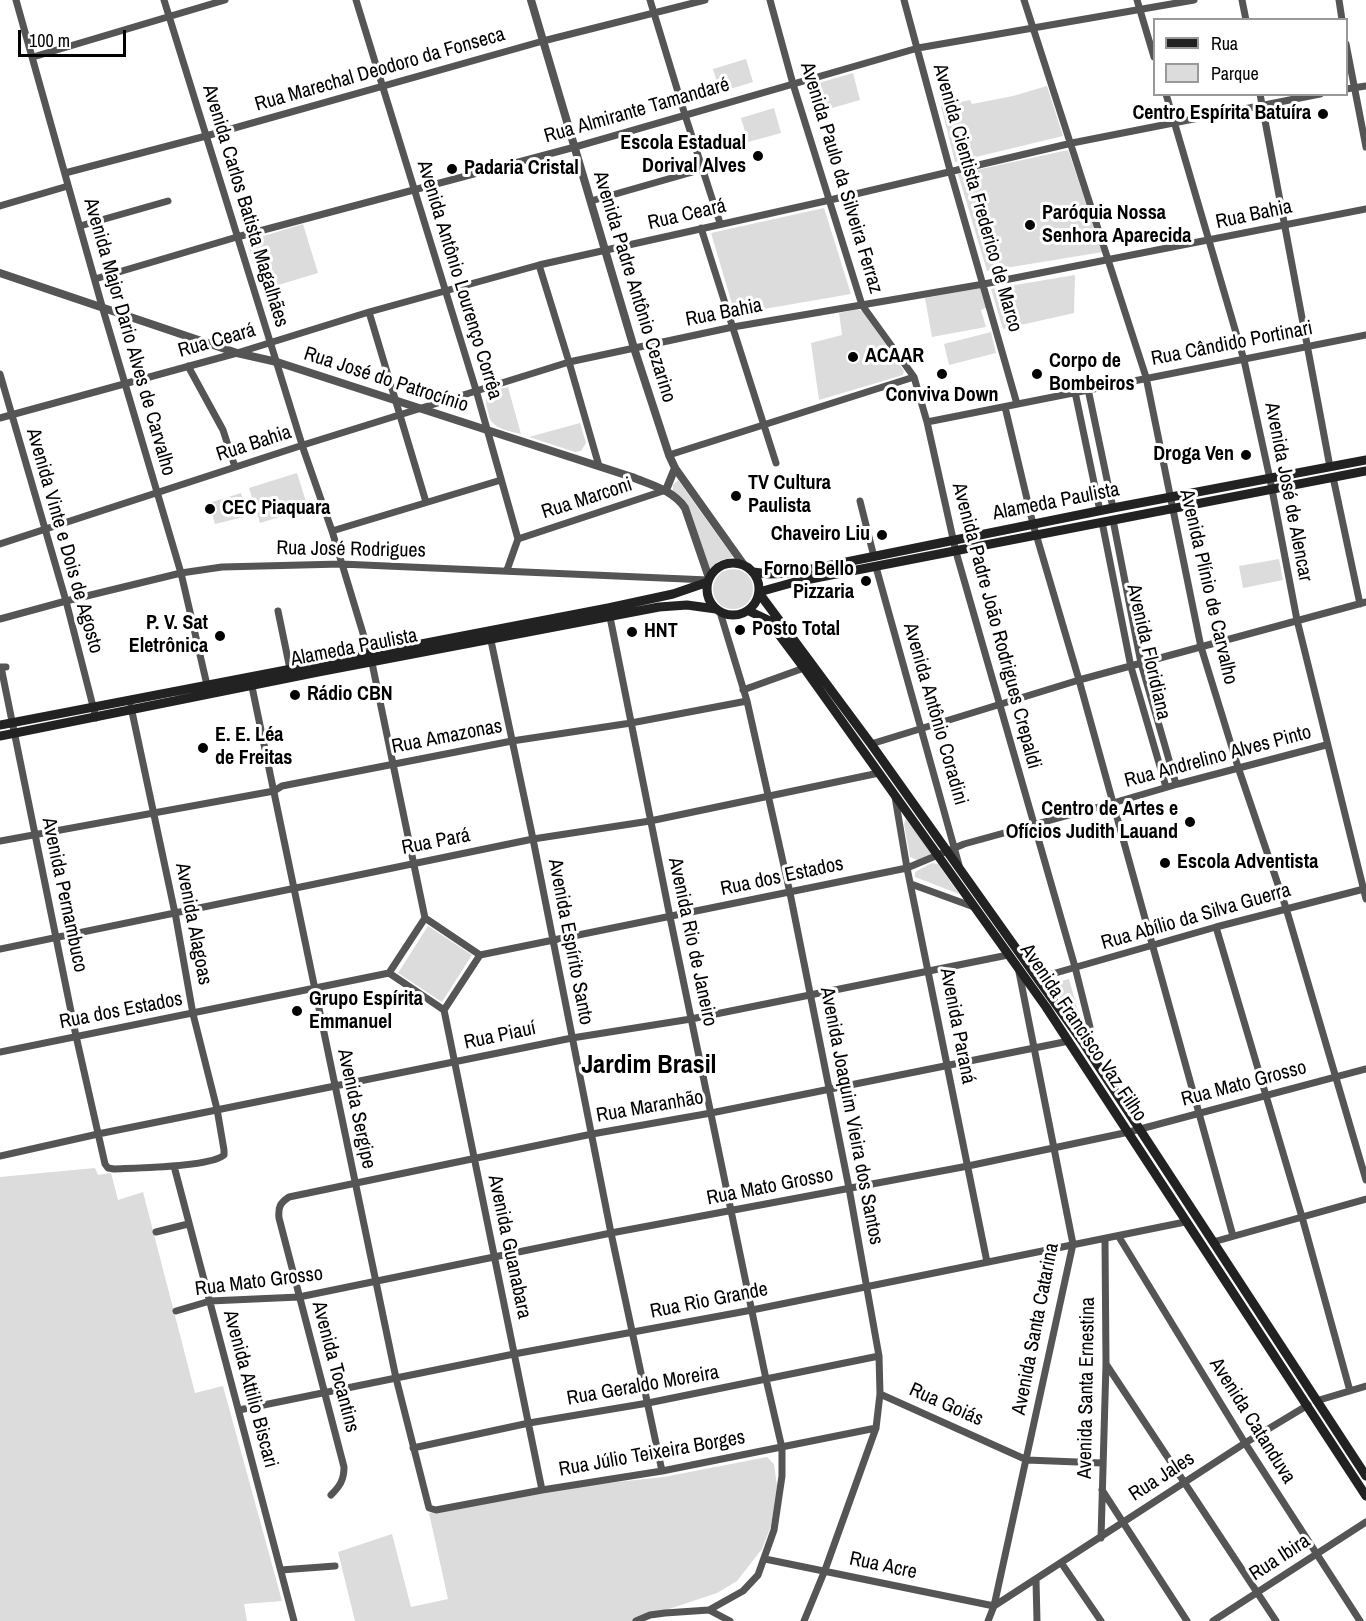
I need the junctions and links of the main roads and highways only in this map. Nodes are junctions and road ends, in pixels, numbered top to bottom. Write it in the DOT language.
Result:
graph roads {
  1 [pos="1366,460"];
  2 [pos="1366,471"];
  3 [pos="1271,484"];
  4 [pos="875,562"];
  5 [pos="753,572"];
  6 [pos="708,580"];
  7 [pos="759,592"];
  8 [pos="748,610"];
  9 [pos="718,611"];
  10 [pos="609,613"];
  11 [pos="370,658"];
  12 [pos="250,681"];
  13 [pos="0,725"];
  14 [pos="14,728"];
  15 [pos="0,736"];
  16 [pos="946,852"];
  17 [pos="1312,1403"];
  18 [pos="1366,1476"];
  19 [pos="1366,1496"];
  1 -- 3 [label="main road, Alameda Paulista"];
  2 -- 3 [label="main road, Alameda Paulista"];
  3 -- 4 [label="main road, Alameda Paulista"];
  3 -- 4 [label="main road, Alameda Paulista"];
  4 -- 5 [label="main road, Alameda Paulista"];
  4 -- 7 [label="main road, Alameda Paulista"];
  5 -- 6 [label="main road"];
  5 -- 7 [label="main road"];
  6 -- 9 [label="main road"];
  6 -- 10 [label="main road, Alameda Paulista"];
  7 -- 8 [label="main road"];
  7 -- 16 [label="main road, Avenida Francisco Vaz Filho"];
  8 -- 9 [label="main road"];
  8 -- 16 [label="main road, Avenida Francisco Vaz Filho"];
  9 -- 10 [label="main road, Alameda Paulista"];
  10 -- 11 [label="main road, Alameda Paulista"];
  10 -- 11 [label="main road, Alameda Paulista"];
  11 -- 12 [label="main road, Alameda Paulista"];
  11 -- 12 [label="main road, Alameda Paulista"];
  12 -- 14 [label="main road, Alameda Paulista"];
  12 -- 14 [label="main road, Alameda Paulista"];
  13 -- 14 [label="main road, Alameda Paulista"];
  14 -- 15 [label="main road, Alameda Paulista"];
  16 -- 17 [label="main road, Avenida Francisco Vaz Filho"];
  16 -- 17 [label="main road, Avenida Francisco Vaz Filho"];
  17 -- 18 [label="main road, Avenida Francisco Vaz Filho"];
  17 -- 19 [label="main road, Avenida Francisco Vaz Filho"];
}
